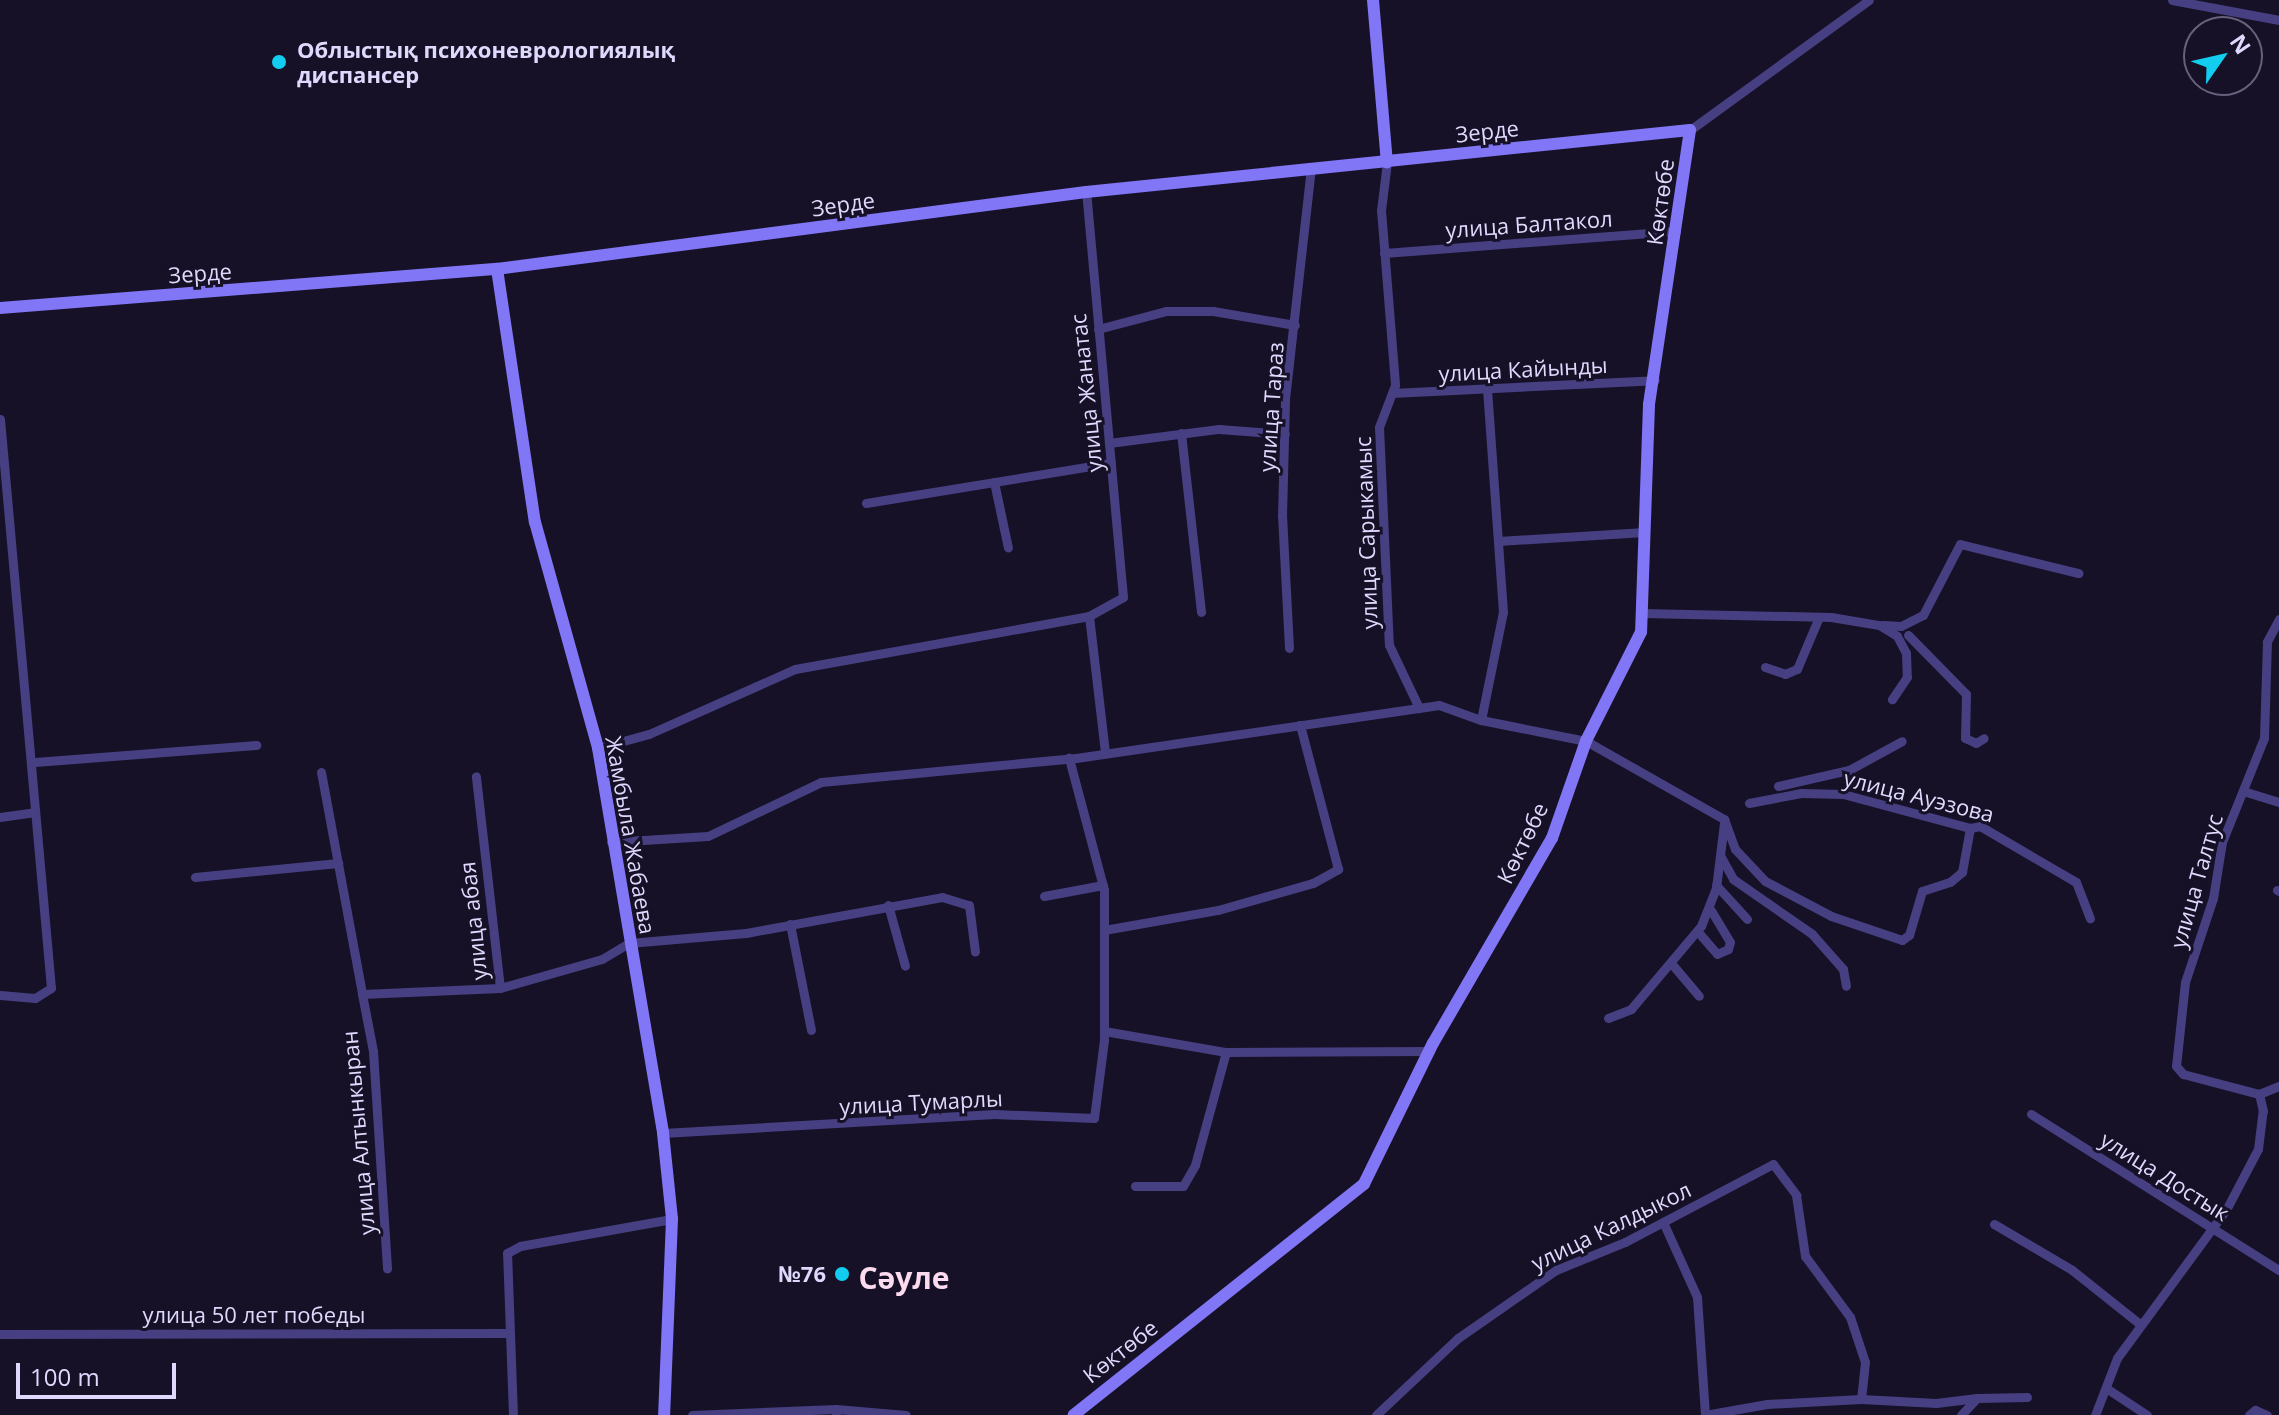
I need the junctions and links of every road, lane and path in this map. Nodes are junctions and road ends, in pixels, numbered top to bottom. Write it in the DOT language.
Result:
graph roads {
  1 [pos="1373,0"];
  2 [pos="1869,0"];
  3 [pos="2172,0"];
  4 [pos="2279,20"];
  5 [pos="1690,130"];
  6 [pos="1387,162"];
  7 [pos="1311,169"];
  8 [pos="1086,192"];
  9 [pos="1676,231"];
  10 [pos="1384,253"];
  11 [pos="497,269"];
  12 [pos="0,308"];
  13 [pos="1295,325"];
  14 [pos="1098,329"];
  15 [pos="1655,380"];
  16 [pos="1487,391"];
  17 [pos="1392,393"];
  18 [pos="0,419"];
  19 [pos="1181,433"];
  20 [pos="1285,434"];
  21 [pos="1109,443"];
  22 [pos="1111,463"];
  23 [pos="994,482"];
  24 [pos="866,503"];
  25 [pos="1645,532"];
  26 [pos="1498,541"];
  27 [pos="1008,548"];
  28 [pos="2078,573"];
  29 [pos="1201,612"];
  30 [pos="1642,613"];
  31 [pos="1089,616"];
  32 [pos="1819,617"];
  33 [pos="2279,619"];
  34 [pos="1879,625"];
  35 [pos="1908,635"];
  36 [pos="1289,648"];
  37 [pos="1765,667"];
  38 [pos="2268,691"];
  39 [pos="2279,693"];
  40 [pos="1892,699"];
  41 [pos="1419,708"];
  42 [pos="1481,720"];
  43 [pos="1300,725"];
  44 [pos="1984,738"];
  45 [pos="1586,741"];
  46 [pos="1902,741"];
  47 [pos="256,745"];
  48 [pos="598,748"];
  49 [pos="1105,753"];
  50 [pos="1069,758"];
  51 [pos="35,762"];
  52 [pos="321,772"];
  53 [pos="476,776"];
  54 [pos="1778,786"];
  55 [pos="2243,791"];
  56 [pos="2279,802"];
  57 [pos="1749,803"];
  58 [pos="35,812"];
  59 [pos="0,817"];
  60 [pos="1724,819"];
  61 [pos="1970,828"];
  62 [pos="611,842"];
  63 [pos="1720,854"];
  64 [pos="338,863"];
  65 [pos="195,877"];
  66 [pos="1103,885"];
  67 [pos="1716,885"];
  68 [pos="1044,896"];
  69 [pos="888,905"];
  70 [pos="1711,910"];
  71 [pos="2090,918"];
  72 [pos="1747,919"];
  73 [pos="790,924"];
  74 [pos="1104,930"];
  75 [pos="1698,932"];
  76 [pos="629,943"];
  77 [pos="975,952"];
  78 [pos="1671,963"];
  79 [pos="905,966"];
  80 [pos="1846,986"];
  81 [pos="500,988"];
  82 [pos="362,994"];
  83 [pos="0,995"];
  84 [pos="1699,996"];
  85 [pos="1608,1018"];
  86 [pos="811,1030"];
  87 [pos="1104,1031"];
  88 [pos="1430,1051"];
  89 [pos="1226,1052"];
  90 [pos="2279,1086"];
  91 [pos="2259,1094"];
  92 [pos="2031,1114"];
  93 [pos="663,1133"];
  94 [pos="1135,1186"];
  95 [pos="672,1219"];
  96 [pos="1663,1222"];
  97 [pos="1994,1224"];
  98 [pos="2213,1228"];
  99 [pos="387,1269"];
  100 [pos="2279,1270"];
  101 [pos="2140,1324"];
  102 [pos="508,1333"];
  103 [pos="0,1334"];
  104 [pos="2106,1388"];
  105 [pos="2027,1397"];
  106 [pos="1977,1398"];
  107 [pos="1861,1399"];
  108 [pos="1936,1403"];
  109 [pos="836,1412"];
  110 [pos="1705,1414"];
  111 [pos="513,1415"];
  112 [pos="664,1415"];
  113 [pos="692,1415"];
  114 [pos="906,1415"];
  115 [pos="1074,1415"];
  116 [pos="1376,1415"];
  117 [pos="1943,1415"];
  118 [pos="1961,1415"];
  119 [pos="2095,1415"];
  120 [pos="2147,1415"];
  121 [pos="2249,1415"];
  122 [pos="2267,1415"];
  1 -- 6 [label="street"];
  2 -- 5 [label="street"];
  3 -- 4 [label="street"];
  5 -- 6 [label="street, Зерде"];
  5 -- 9 [label="street, Көктөбе"];
  6 -- 7 [label="street, Зерде"];
  6 -- 10 [label="street, улица Сарыкамыс"];
  7 -- 8 [label="street, Зерде"];
  7 -- 13 [label="street, улица Тараз"];
  8 -- 11 [label="street, Зерде"];
  8 -- 14 [label="street, улица Жанатас"];
  9 -- 10 [label="street, улица Балтакол"];
  9 -- 15 [label="street, Көктөбе"];
  10 -- 17 [label="street, улица Сарыкамыс"];
  11 -- 12 [label="street, Зерде"];
  11 -- 48 [label="street, Жамбыла Жабаева"];
  13 -- 14 [label="street"];
  13 -- 20 [label="street, улица Тараз"];
  14 -- 21 [label="street, улица Жанатас"];
  15 -- 16 [label="street, улица Кайынды"];
  15 -- 25 [label="street, Көктөбе"];
  16 -- 17 [label="street, улица Кайынды"];
  16 -- 26 [label="street"];
  17 -- 41 [label="street, улица Сарыкамыс"];
  18 -- 51 [label="street"];
  19 -- 20 [label="street"];
  19 -- 21 [label="street"];
  19 -- 29 [label="street"];
  20 -- 36 [label="street, улица Тараз"];
  21 -- 22 [label="street, улица Жанатас"];
  22 -- 23 [label="street"];
  22 -- 31 [label="street, улица Жанатас"];
  23 -- 24 [label="street"];
  23 -- 27 [label="street"];
  25 -- 26 [label="street"];
  25 -- 30 [label="street, Көктөбе"];
  26 -- 42 [label="street"];
  28 -- 34 [label="street"];
  30 -- 32 [label="street"];
  30 -- 45 [label="street, Көктөбе"];
  31 -- 48 [label="street"];
  31 -- 49 [label="street"];
  32 -- 34 [label="street"];
  32 -- 37 [label="street"];
  33 -- 38 [label="street, улица Талтус"];
  34 -- 40 [label="street"];
  35 -- 44 [label="street"];
  38 -- 39 [label="street"];
  38 -- 55 [label="street, улица Талтус"];
  41 -- 42 [label="street"];
  41 -- 43 [label="street"];
  42 -- 45 [label="street"];
  43 -- 49 [label="street"];
  43 -- 74 [label="street"];
  45 -- 60 [label="street"];
  45 -- 88 [label="street, Көктөбе"];
  46 -- 54 [label="street"];
  47 -- 51 [label="street"];
  48 -- 62 [label="street, Жамбыла Жабаева"];
  49 -- 50 [label="street"];
  50 -- 62 [label="street"];
  50 -- 66 [label="street, улица Тумарлы"];
  51 -- 58 [label="street"];
  52 -- 64 [label="street"];
  53 -- 81 [label="street, улица абая"];
  55 -- 56 [label="street"];
  55 -- 91 [label="street, улица Талтус"];
  57 -- 61 [label="street, улица Ауэзова"];
  58 -- 59 [label="street"];
  58 -- 83 [label="street"];
  60 -- 61 [label="street"];
  60 -- 63 [label="street"];
  61 -- 71 [label="street, улица Ауэзова"];
  62 -- 76 [label="street, Жамбыла Жабаева"];
  63 -- 67 [label="street"];
  63 -- 80 [label="street"];
  64 -- 65 [label="street"];
  64 -- 82 [label="street"];
  66 -- 68 [label="street"];
  66 -- 74 [label="street, улица Тумарлы"];
  67 -- 70 [label="street"];
  67 -- 72 [label="street"];
  69 -- 73 [label="street"];
  69 -- 77 [label="street"];
  69 -- 79 [label="street"];
  70 -- 75 [label="street"];
  70 -- 75 [label="street"];
  73 -- 76 [label="street"];
  73 -- 86 [label="street"];
  74 -- 87 [label="street, улица Тумарлы"];
  75 -- 78 [label="street"];
  76 -- 81 [label="street"];
  76 -- 93 [label="street, Жамбыла Жабаева"];
  78 -- 84 [label="street"];
  78 -- 85 [label="street"];
  81 -- 82 [label="street, улица абая"];
  82 -- 99 [label="street, улица Алтынкыран"];
  87 -- 89 [label="street"];
  87 -- 93 [label="street, улица Тумарлы"];
  88 -- 89 [label="street"];
  88 -- 115 [label="street, Көктөбе"];
  89 -- 94 [label="street"];
  90 -- 91 [label="street"];
  91 -- 98 [label="street"];
  92 -- 98 [label="street, улица Достык"];
  93 -- 95 [label="street, Жамбыла Жабаева"];
  95 -- 102 [label="street"];
  95 -- 112 [label="street, Жамбыла Жабаева"];
  96 -- 107 [label="street, улица Калдыкол"];
  96 -- 110 [label="street"];
  96 -- 116 [label="street, улица Калдыкол"];
  97 -- 101 [label="street"];
  98 -- 100 [label="street, улица Достык"];
  98 -- 101 [label="street"];
  101 -- 104 [label="street"];
  102 -- 103 [label="street, улица 50 лет победы"];
  102 -- 111 [label="street"];
  104 -- 119 [label="street"];
  104 -- 120 [label="street"];
  105 -- 106 [label="street"];
  106 -- 108 [label="street"];
  106 -- 118 [label="street"];
  107 -- 108 [label="street"];
  107 -- 110 [label="street"];
  108 -- 117 [label="street"];
  109 -- 113 [label="street"];
  109 -- 114 [label="street"];
  121 -- 122 [label="street"];
}
